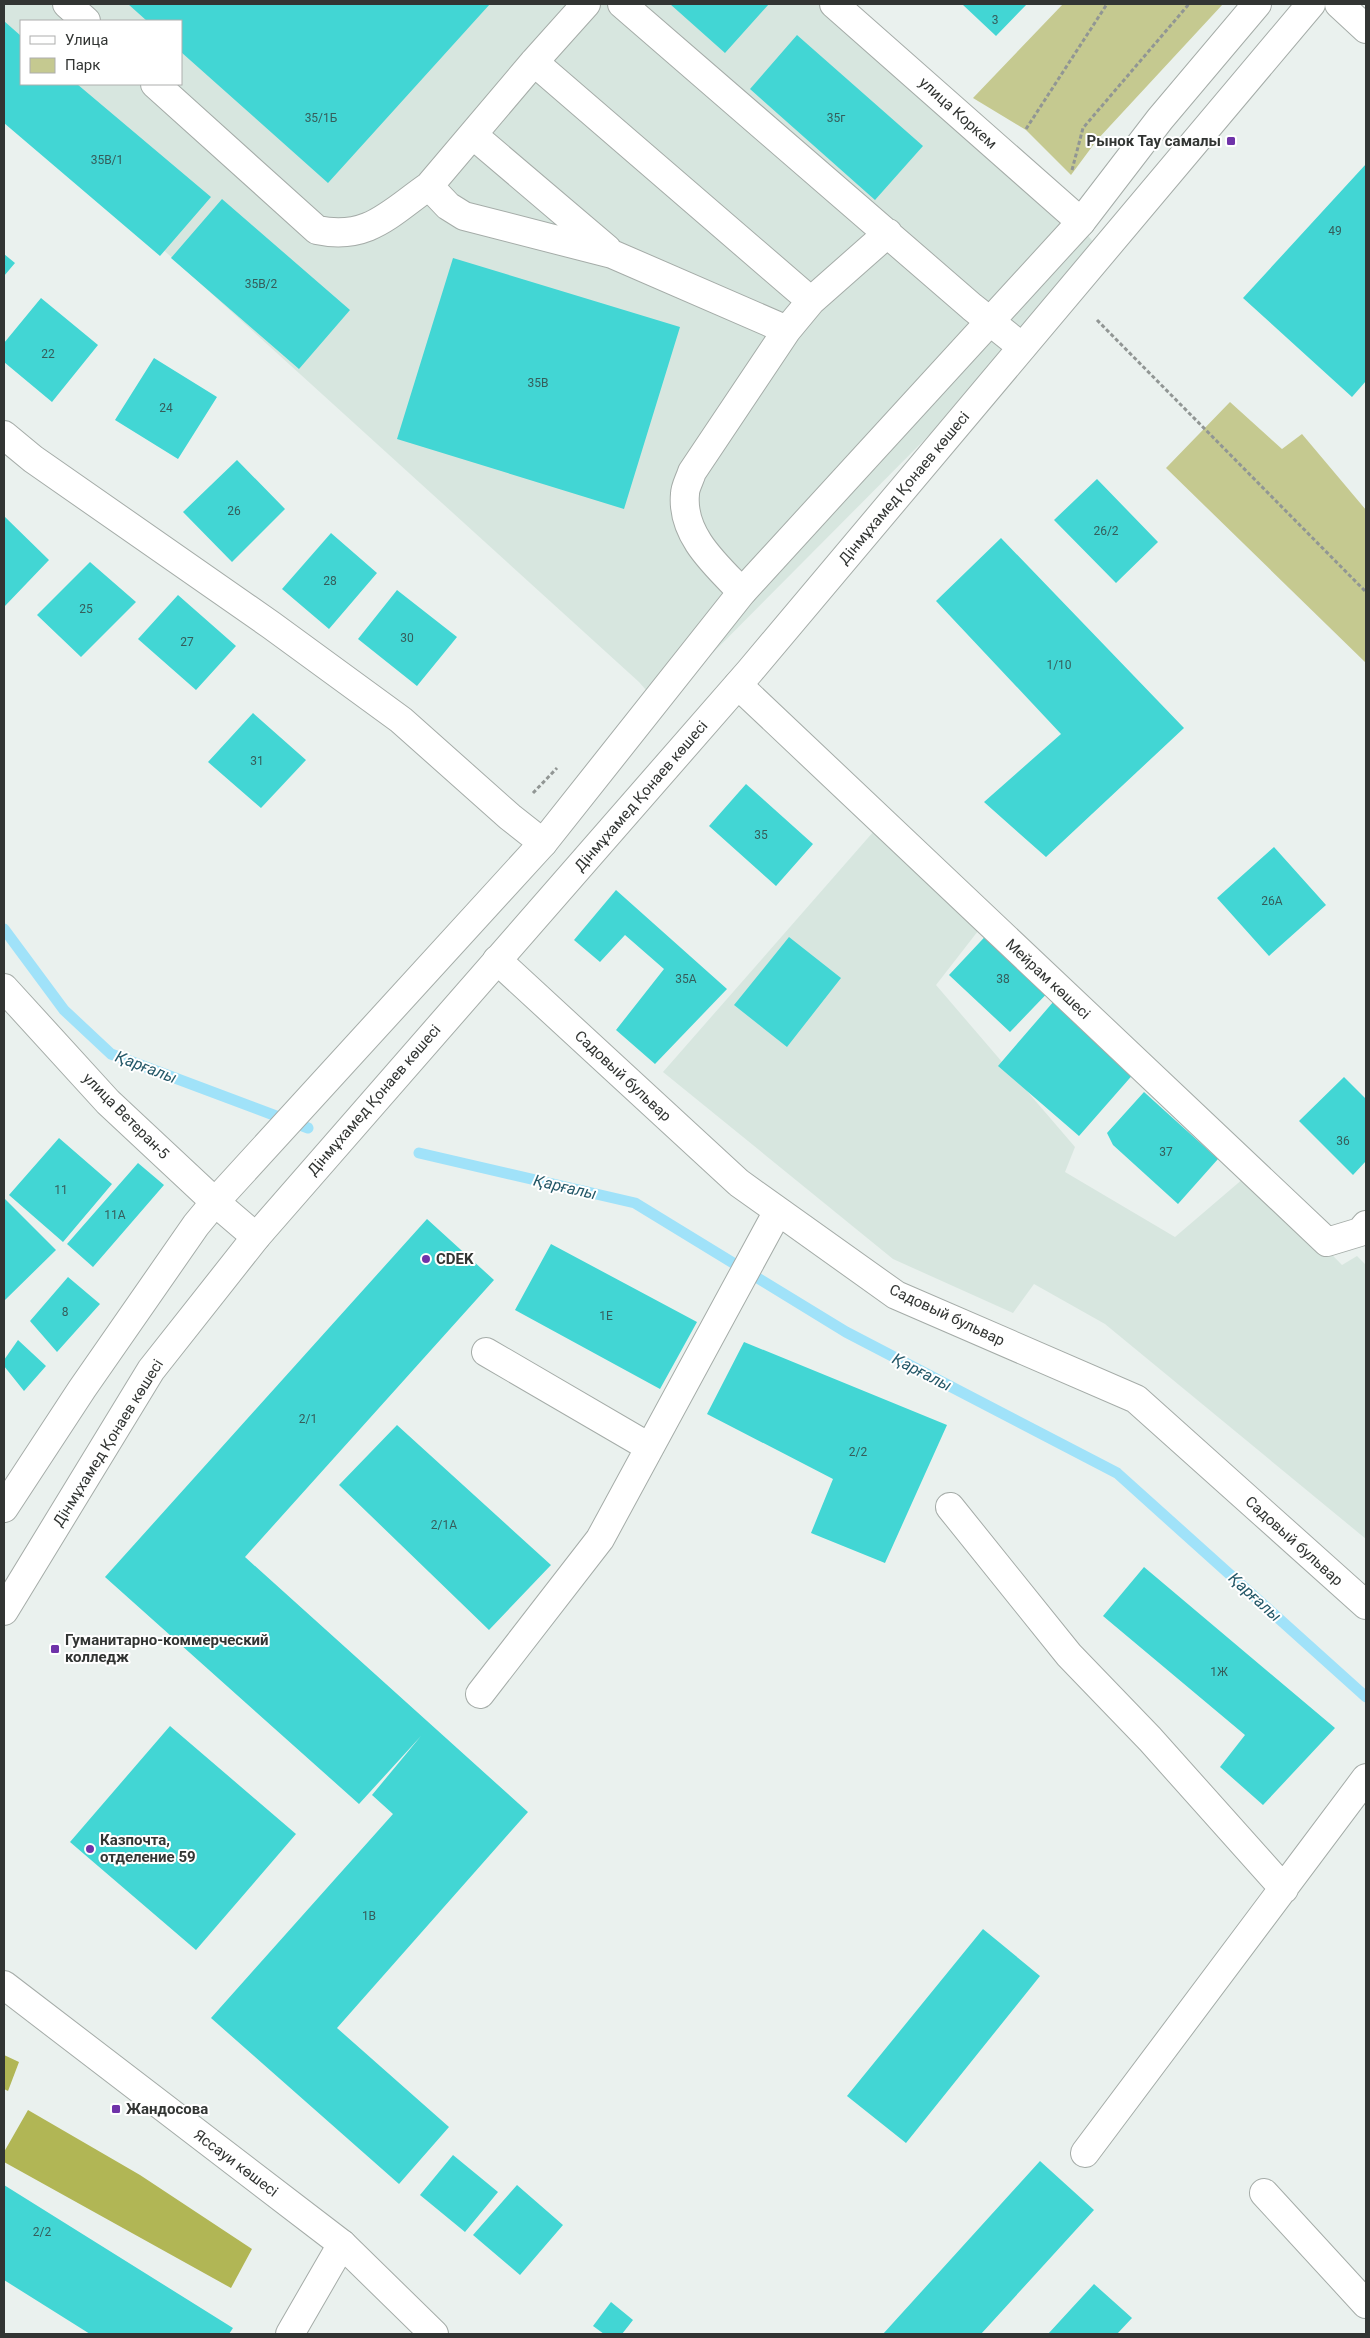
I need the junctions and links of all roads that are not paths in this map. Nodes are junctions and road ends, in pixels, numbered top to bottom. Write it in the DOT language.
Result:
graph roads {
  1 [pos="67,4"];
  2 [pos="586,4"];
  3 [pos="622,4"];
  4 [pos="834,4"];
  5 [pos="1257,4"];
  6 [pos="1312,4"];
  7 [pos="85,20"];
  8 [pos="534,62"];
  9 [pos="156,85"];
  10 [pos="473,136"];
  11 [pos="429,186"];
  12 [pos="1072,214"];
  13 [pos="888,233"];
  14 [pos="612,254"];
  15 [pos="811,301"];
  16 [pos="991,321"];
  17 [pos="788,330"];
  18 [pos="1022,347"];
  19 [pos="4,435"];
  20 [pos="742,592"];
  21 [pos="738,686"];
  22 [pos="543,843"];
  23 [pos="497,960"];
  24 [pos="4,988"];
  25 [pos="215,1202"];
  26 [pos="778,1211"];
  27 [pos="1366,1225"];
  28 [pos="256,1238"];
  29 [pos="486,1352"];
  30 [pos="649,1447"];
  31 [pos="950,1507"];
  32 [pos="4,1508"];
  33 [pos="1366,1605"];
  34 [pos="4,1611"];
  35 [pos="480,1694"];
  36 [pos="1366,1778"];
  37 [pos="1284,1889"];
  38 [pos="4,1965"];
  39 [pos="4,1985"];
  40 [pos="4,2005"];
  41 [pos="34,2008"];
  42 [pos="1085,2153"];
  43 [pos="1264,2193"];
  44 [pos="342,2244"];
  45 [pos="1366,2304"];
  46 [pos="290,2334"];
  47 [pos="434,2334"];
  1 -- 7 [label="main road"];
  2 -- 8 [label="main road"];
  3 -- 13 [label="main road"];
  4 -- 12 [label="main road, улица Коркем"];
  5 -- 12 [label="main road"];
  6 -- 18 [label="main road, Дінмұхамед Қонаев көшесі"];
  8 -- 10 [label="main road"];
  8 -- 15 [label="main road"];
  9 -- 11 [label="main road"];
  10 -- 11 [label="main road"];
  10 -- 14 [label="main road"];
  11 -- 14 [label="main road"];
  12 -- 16 [label="main road"];
  13 -- 15 [label="main road"];
  13 -- 16 [label="main road"];
  14 -- 17 [label="main road"];
  15 -- 17 [label="main road"];
  16 -- 18 [label="main road"];
  16 -- 20 [label="main road"];
  17 -- 20 [label="main road"];
  18 -- 21 [label="main road, Дінмұхамед Қонаев көшесі"];
  19 -- 22 [label="main road"];
  20 -- 22 [label="main road"];
  21 -- 23 [label="main road, Дінмұхамед Қонаев көшесі"];
  21 -- 27 [label="main road, Мейрам көшесі"];
  22 -- 25 [label="main road"];
  23 -- 26 [label="main road, Садовый бульвар"];
  23 -- 28 [label="main road, Дінмұхамед Қонаев көшесі"];
  24 -- 25 [label="main road, улица Ветеран-5"];
  25 -- 28 [label="main road, улица Ветеран-5"];
  25 -- 32 [label="main road"];
  26 -- 30 [label="main road"];
  26 -- 33 [label="main road, Садовый бульвар"];
  28 -- 34 [label="main road, Дінмұхамед Қонаев көшесі"];
  29 -- 30 [label="main road"];
  30 -- 35 [label="main road"];
  31 -- 37 [label="main road"];
  36 -- 37 [label="main road"];
  37 -- 42 [label="main road"];
  38 -- 41 [label="main road"];
  39 -- 41 [label="main road, Яссауи көшесі"];
  40 -- 41 [label="main road"];
  41 -- 44 [label="main road, Яссауи көшесі"];
  43 -- 45 [label="main road"];
  44 -- 46 [label="main road"];
  44 -- 47 [label="main road, Яссауи көшесі"];
}
